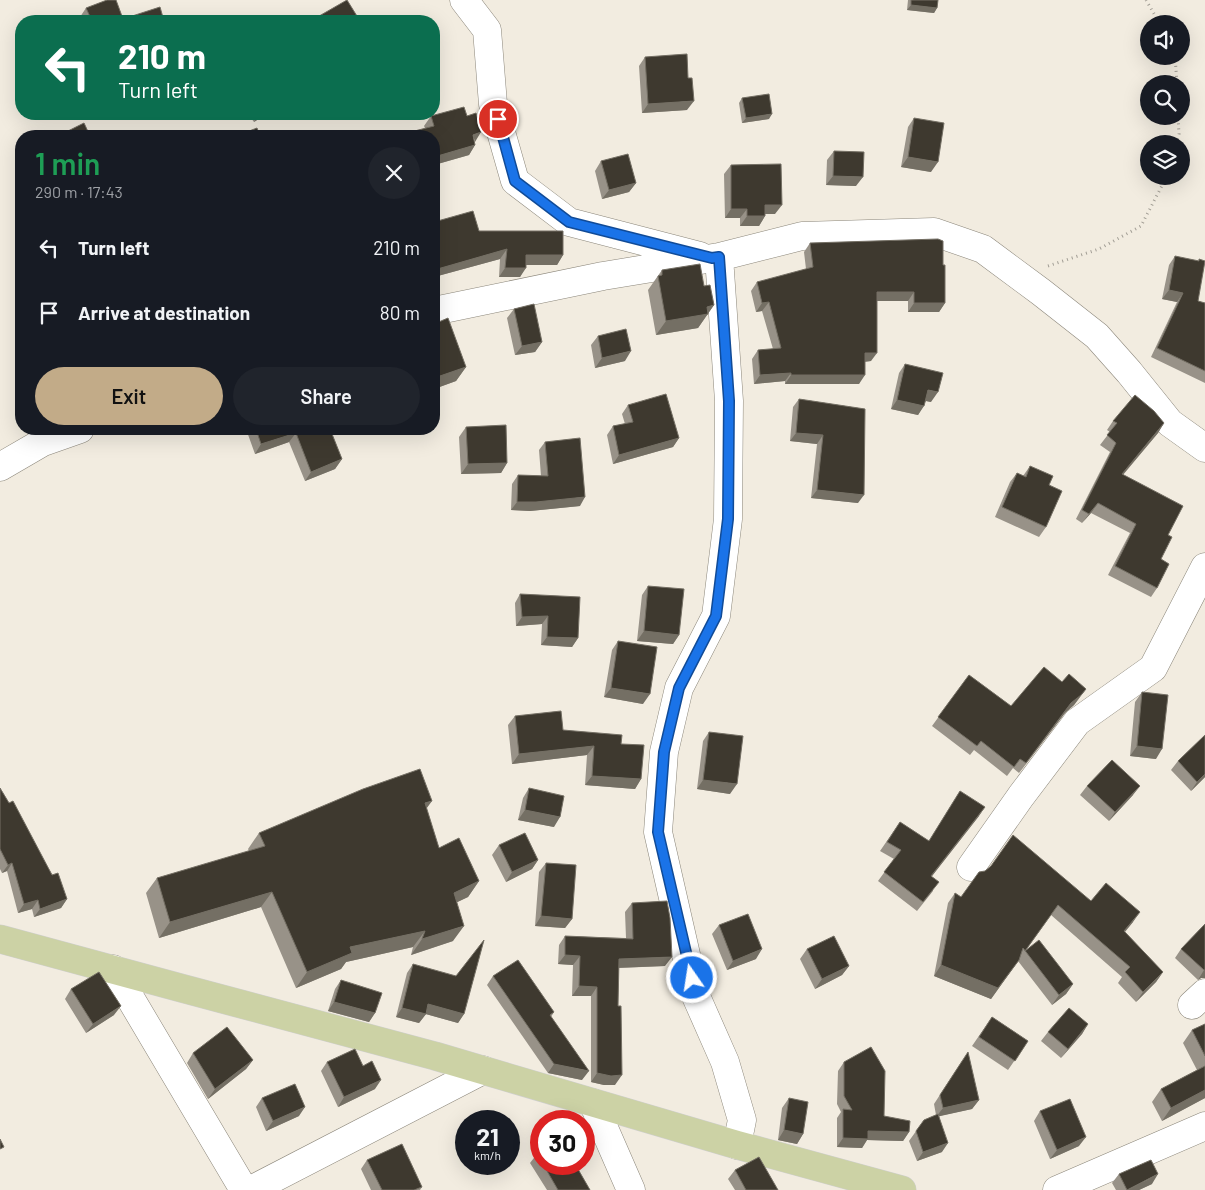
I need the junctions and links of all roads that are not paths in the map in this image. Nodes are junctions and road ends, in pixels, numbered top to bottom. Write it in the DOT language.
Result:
graph roads {
  1 [pos="464,0"];
  2 [pos="715,258"];
  3 [pos="440,310"];
  4 [pos="63,435"];
  5 [pos="1205,448"];
  6 [pos="0,467"];
  7 [pos="1205,567"];
  8 [pos="971,867"];
  9 [pos="0,939"];
  10 [pos="113,970"];
  11 [pos="483,1070"];
  12 [pos="592,1103"];
  13 [pos="1205,1126"];
  14 [pos="737,1146"];
  15 [pos="244,1190"];
  16 [pos="250,1190"];
  17 [pos="631,1190"];
  18 [pos="902,1190"];
  19 [pos="1058,1190"];
  1 -- 2 [label="street"];
  2 -- 3 [label="street"];
  2 -- 5 [label="street"];
  2 -- 14 [label="street"];
  4 -- 6 [label="street"];
  7 -- 8 [label="street"];
  9 -- 10 [label="main road"];
  10 -- 11 [label="main road"];
  10 -- 15 [label="street"];
  11 -- 12 [label="main road"];
  11 -- 16 [label="street"];
  12 -- 14 [label="main road"];
  12 -- 17 [label="street"];
  13 -- 19 [label="street"];
  14 -- 18 [label="main road"];
}
